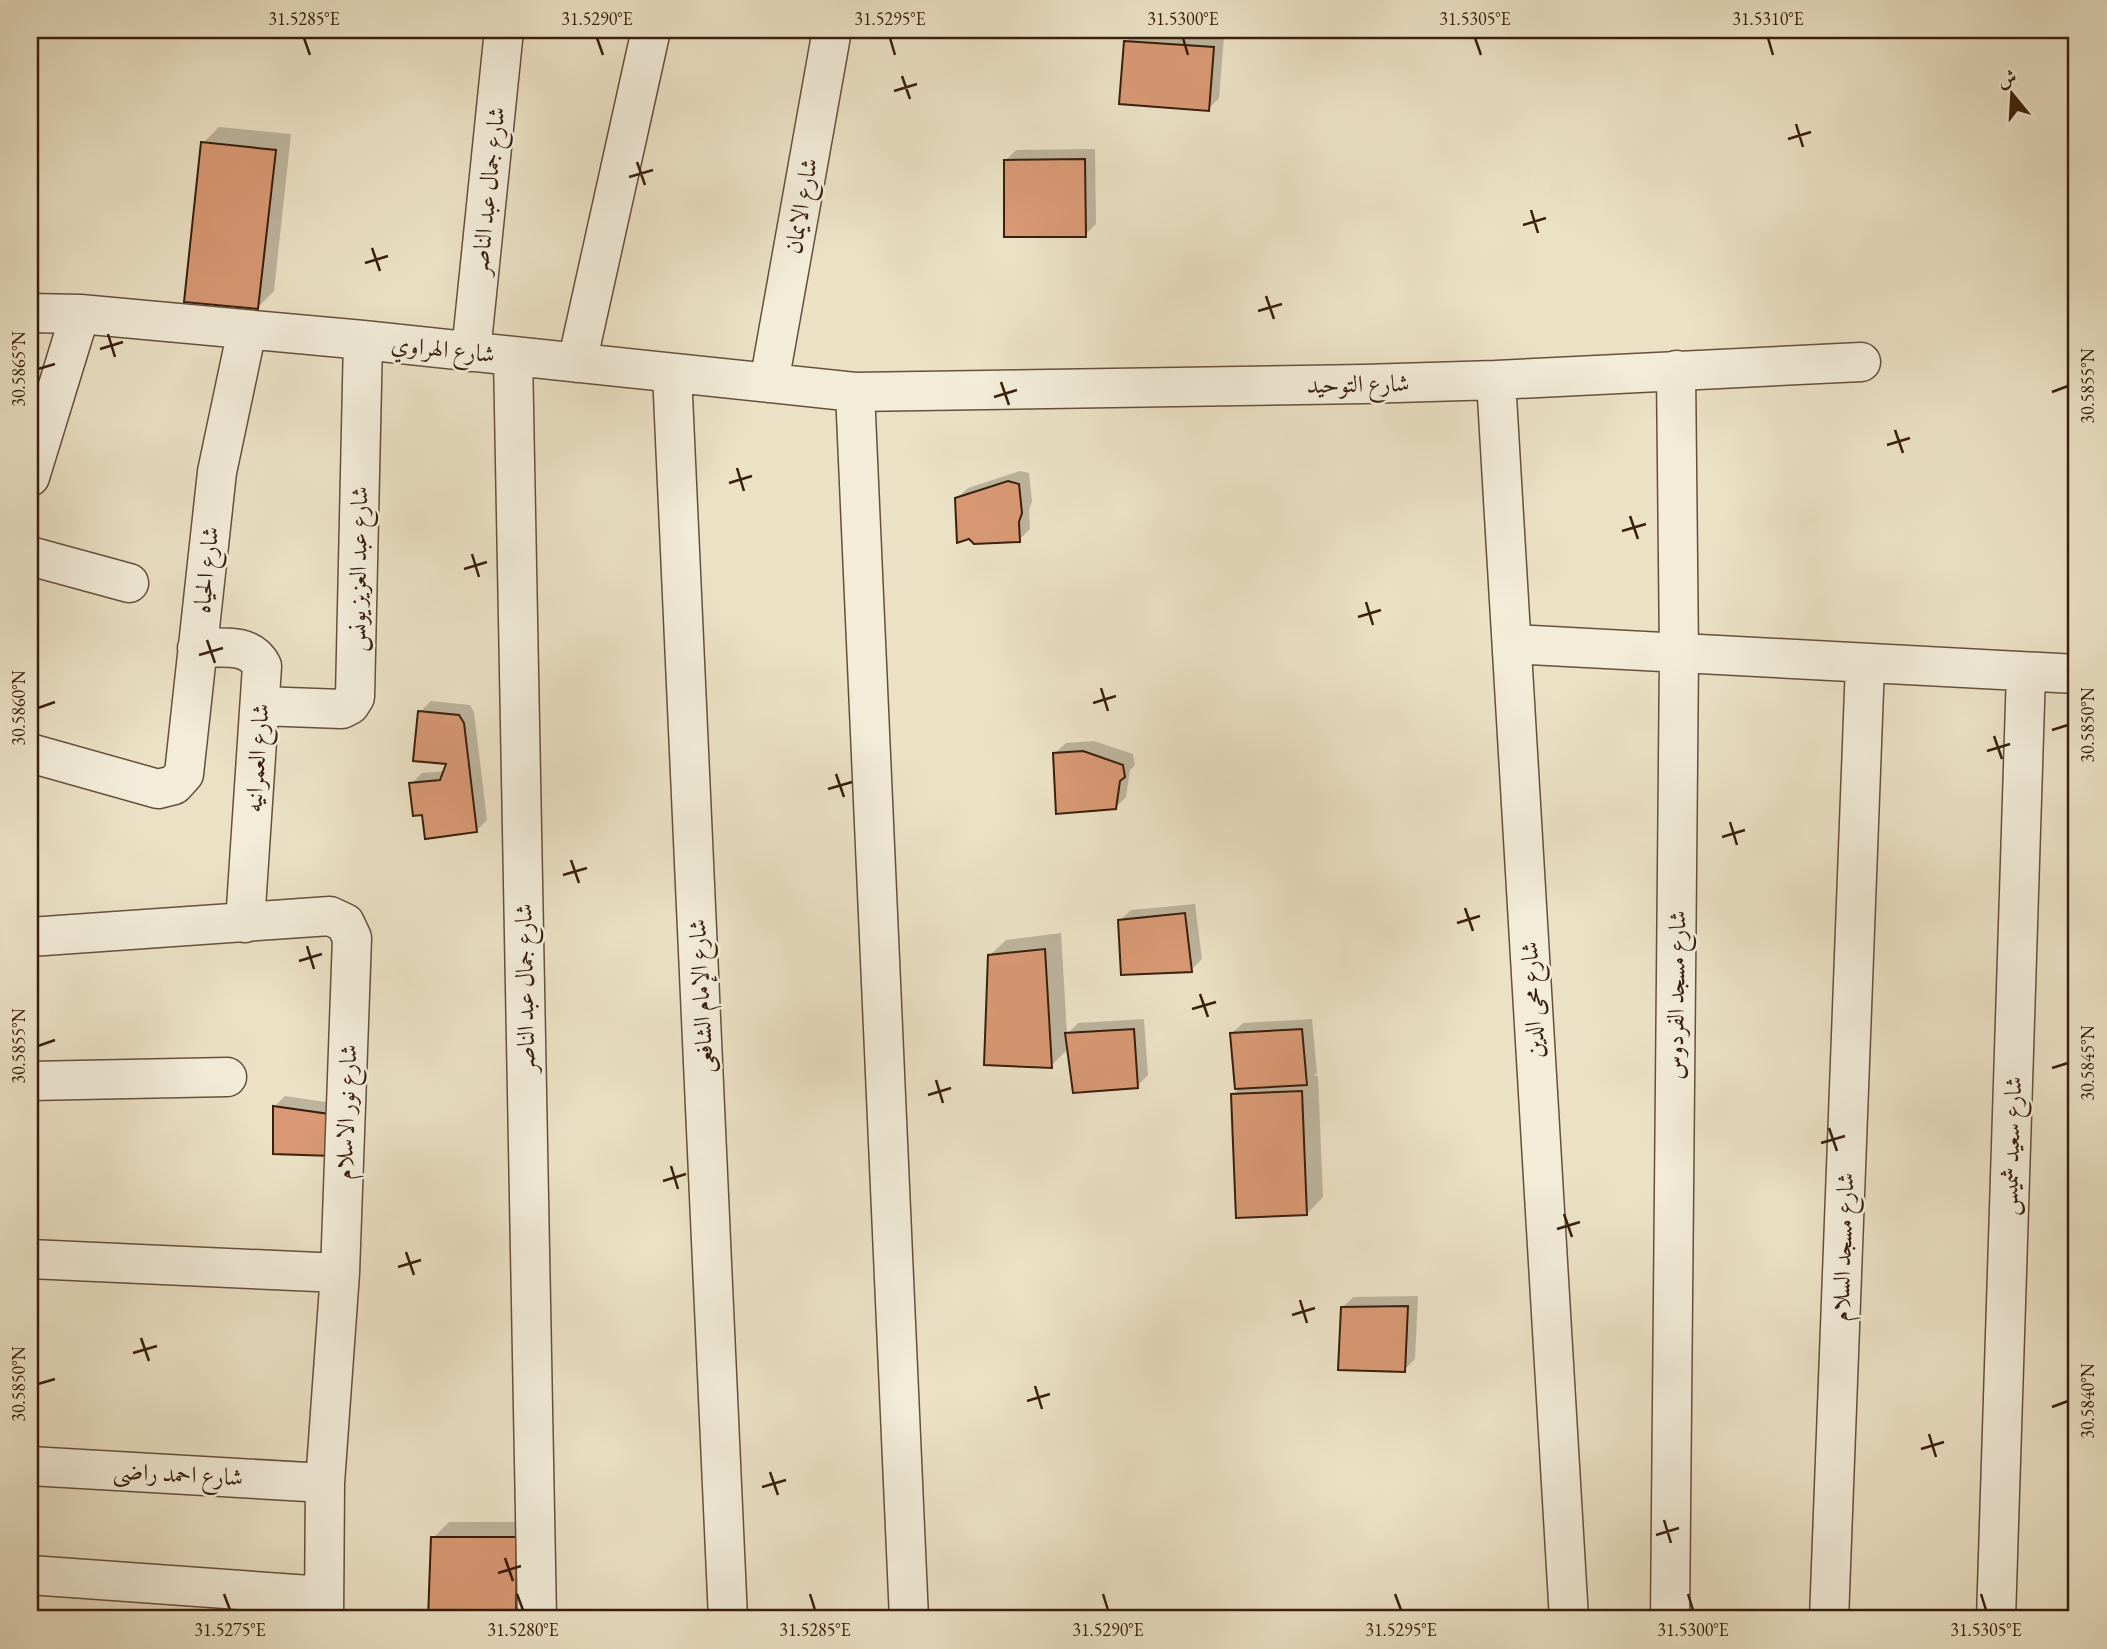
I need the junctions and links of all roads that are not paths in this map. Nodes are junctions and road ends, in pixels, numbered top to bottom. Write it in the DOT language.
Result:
graph roads {
  1 [pos="504,30"];
  2 [pos="651,30"];
  3 [pos="832,30"];
  4 [pos="30,313"];
  5 [pos="80,314"];
  6 [pos="247,330"];
  7 [pos="363,340"];
  8 [pos="471,352"];
  9 [pos="513,356"];
  10 [pos="1861,362"];
  11 [pos="577,363"];
  12 [pos="1676,370"];
  13 [pos="673,373"];
  14 [pos="1496,380"];
  15 [pos="769,383"];
  16 [pos="855,392"];
  17 [pos="30,477"];
  18 [pos="30,556"];
  19 [pos="130,583"];
  20 [pos="1512,644"];
  21 [pos="197,648"];
  22 [pos="1679,655"];
  23 [pos="1865,664"];
  24 [pos="2026,672"];
  25 [pos="2077,674"];
  26 [pos="260,706"];
  27 [pos="30,753"];
  28 [pos="245,923"];
  29 [pos="30,937"];
  30 [pos="227,1077"];
  31 [pos="30,1081"];
  32 [pos="30,1259"];
  33 [pos="340,1273"];
  34 [pos="30,1466"];
  35 [pos="326,1483"];
  36 [pos="30,1575"];
  37 [pos="324,1608"];
  38 [pos="537,1619"];
  39 [pos="728,1619"];
  40 [pos="909,1619"];
  41 [pos="1569,1619"];
  42 [pos="1670,1619"];
  43 [pos="1829,1619"];
  44 [pos="1996,1619"];
  1 -- 8 [label="street, شارع جمال عبد الناصر"];
  2 -- 11 [label="street"];
  3 -- 15 [label="street, شارع الايمان"];
  4 -- 5 [label="street, شارع الهراوي"];
  5 -- 6 [label="street, شارع الهراوي"];
  5 -- 17 [label="street"];
  6 -- 7 [label="street, شارع الهراوي"];
  6 -- 21 [label="street, شارع الحياه"];
  7 -- 8 [label="street, شارع الهراوي"];
  7 -- 26 [label="street, شارع عبد العزيز يونس"];
  8 -- 9 [label="street, شارع الهراوي"];
  9 -- 11 [label="street, شارع الهراوي"];
  9 -- 38 [label="street, شارع جمال عبد الناصر"];
  10 -- 12 [label="street, شارع التوحيد"];
  11 -- 13 [label="street, شارع الهراوي"];
  12 -- 14 [label="street, شارع التوحيد"];
  12 -- 22 [label="street, شارع مسجد الفردوس"];
  13 -- 15 [label="street, شارع الهراوي"];
  13 -- 39 [label="street, شارع الإمام الشافعى"];
  14 -- 16 [label="street, شارع التوحيد"];
  14 -- 20 [label="street, شارع محى الدين"];
  15 -- 16 [label="street, شارع الهراوي"];
  16 -- 40 [label="street"];
  18 -- 19 [label="street"];
  20 -- 22 [label="street"];
  20 -- 41 [label="street, شارع محى الدين"];
  21 -- 26 [label="street, شارع العمرانيه"];
  21 -- 27 [label="street, شارع الحياه"];
  22 -- 23 [label="street"];
  22 -- 42 [label="street, شارع مسجد الفردوس"];
  23 -- 24 [label="street"];
  23 -- 43 [label="street, شارع مسجد السلام"];
  24 -- 25 [label="street"];
  24 -- 44 [label="street, شارع سعيد شميس"];
  26 -- 28 [label="street, شارع العمرانيه"];
  28 -- 29 [label="street, شارع نور الاسلام"];
  28 -- 33 [label="street, شارع نور الاسلام"];
  30 -- 31 [label="street"];
  32 -- 33 [label="street"];
  33 -- 35 [label="street, شارع نور الاسلام"];
  34 -- 35 [label="street, شارع احمد راضى"];
  35 -- 37 [label="street, شارع نور الاسلام"];
  36 -- 37 [label="street"];
}
